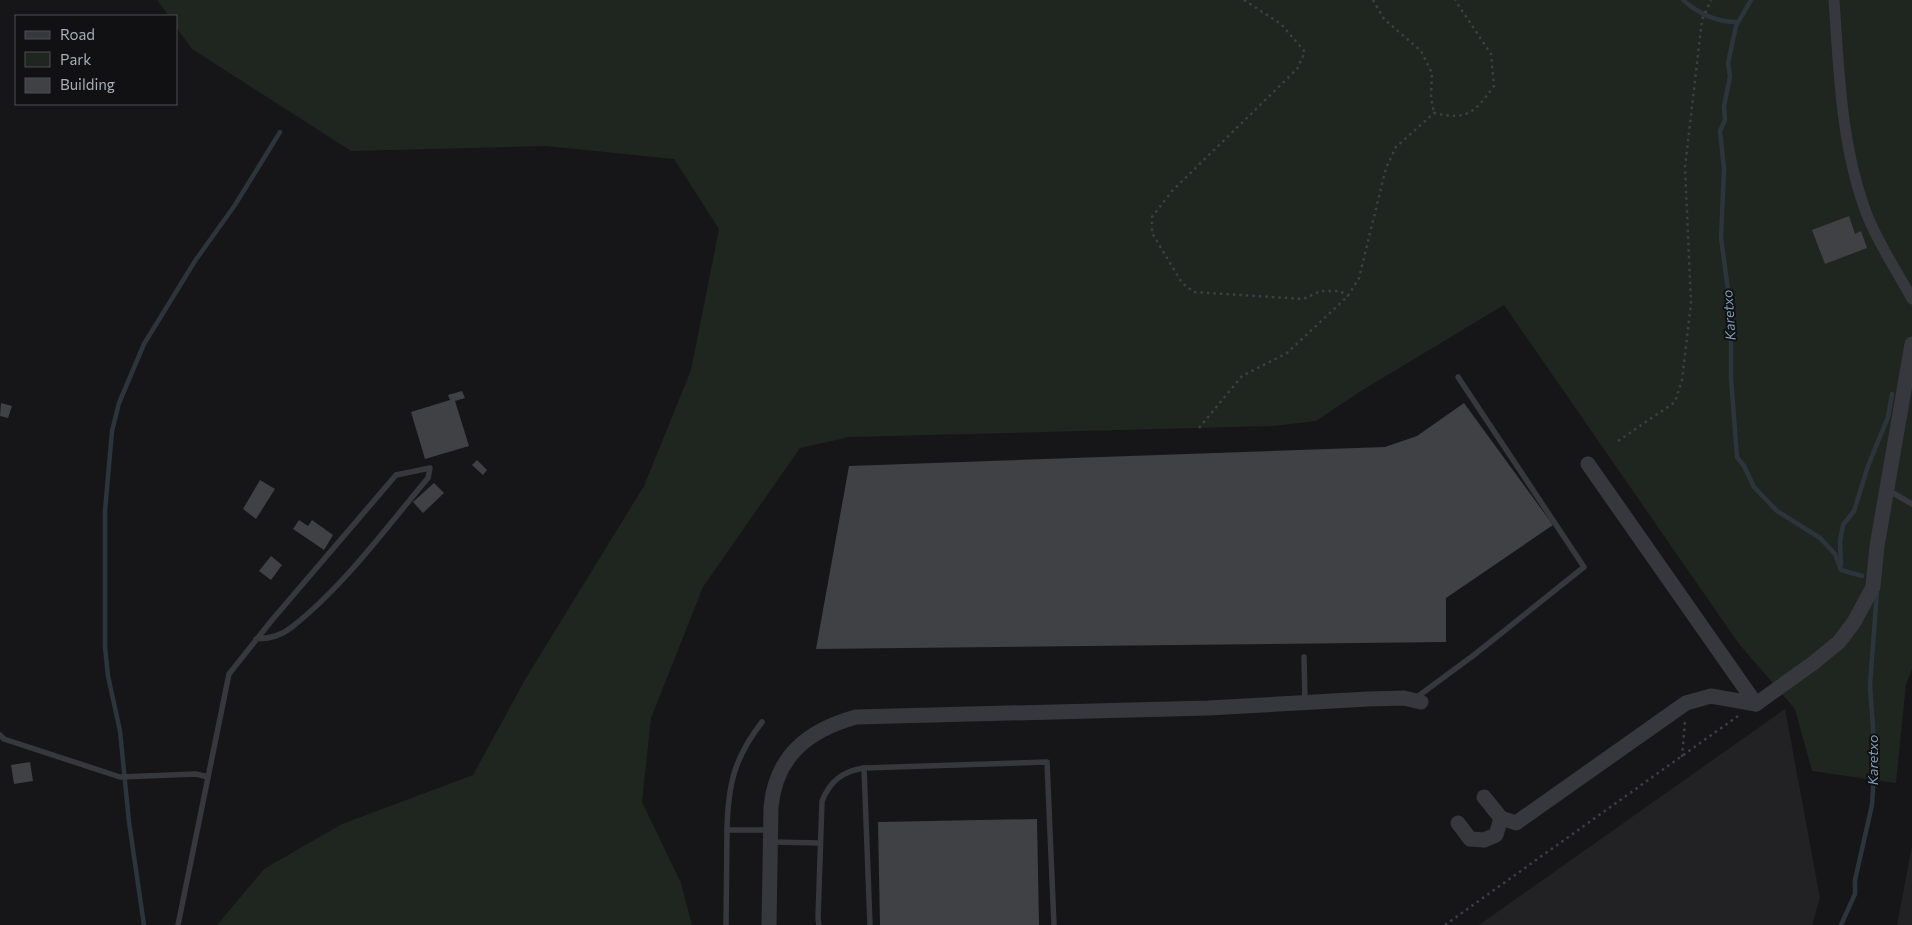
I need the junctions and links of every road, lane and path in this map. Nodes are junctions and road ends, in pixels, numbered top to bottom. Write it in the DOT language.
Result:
graph roads {
  1 [pos="1244,0"];
  2 [pos="1373,0"];
  3 [pos="1455,0"];
  4 [pos="1711,0"];
  5 [pos="1834,0"];
  6 [pos="1434,113"];
  7 [pos="1348,296"];
  8 [pos="1912,299"];
  9 [pos="1912,344"];
  10 [pos="1458,377"];
  11 [pos="1199,428"];
  12 [pos="1618,441"];
  13 [pos="1588,464"];
  14 [pos="1887,489"];
  15 [pos="1912,504"];
  16 [pos="256,639"];
  17 [pos="1304,657"];
  18 [pos="1417,701"];
  19 [pos="1305,703"];
  20 [pos="1756,704"];
  21 [pos="1685,721"];
  22 [pos="762,722"];
  23 [pos="0,735"];
  24 [pos="1682,757"];
  25 [pos="864,768"];
  26 [pos="208,776"];
  27 [pos="1484,797"];
  28 [pos="1501,818"];
  29 [pos="1458,823"];
  30 [pos="727,830"];
  31 [pos="771,836"];
  32 [pos="820,843"];
  33 [pos="178,925"];
  34 [pos="726,925"];
  35 [pos="769,925"];
  36 [pos="819,925"];
  37 [pos="870,925"];
  38 [pos="1054,925"];
  39 [pos="1445,925"];
  1 -- 7 [label="path"];
  2 -- 6 [label="path"];
  3 -- 6 [label="path"];
  4 -- 12 [label="path"];
  5 -- 8 [label="street"];
  6 -- 7 [label="path"];
  7 -- 11 [label="path"];
  9 -- 14 [label="street"];
  10 -- 18 [label="lane"];
  13 -- 20 [label="street"];
  14 -- 15 [label="lane"];
  14 -- 20 [label="street"];
  16 -- 16 [label="lane"];
  16 -- 26 [label="lane"];
  17 -- 19 [label="lane"];
  18 -- 19 [label="street"];
  19 -- 31 [label="street"];
  20 -- 24 [label="path"];
  20 -- 28 [label="street"];
  21 -- 24 [label="path"];
  22 -- 30 [label="lane"];
  23 -- 26 [label="lane"];
  24 -- 39 [label="path"];
  25 -- 32 [label="lane"];
  25 -- 37 [label="lane"];
  25 -- 38 [label="lane"];
  26 -- 33 [label="lane"];
  27 -- 28 [label="street"];
  28 -- 29 [label="street"];
  30 -- 31 [label="lane"];
  30 -- 34 [label="lane"];
  31 -- 32 [label="lane"];
  31 -- 35 [label="street"];
  32 -- 36 [label="lane"];
}
